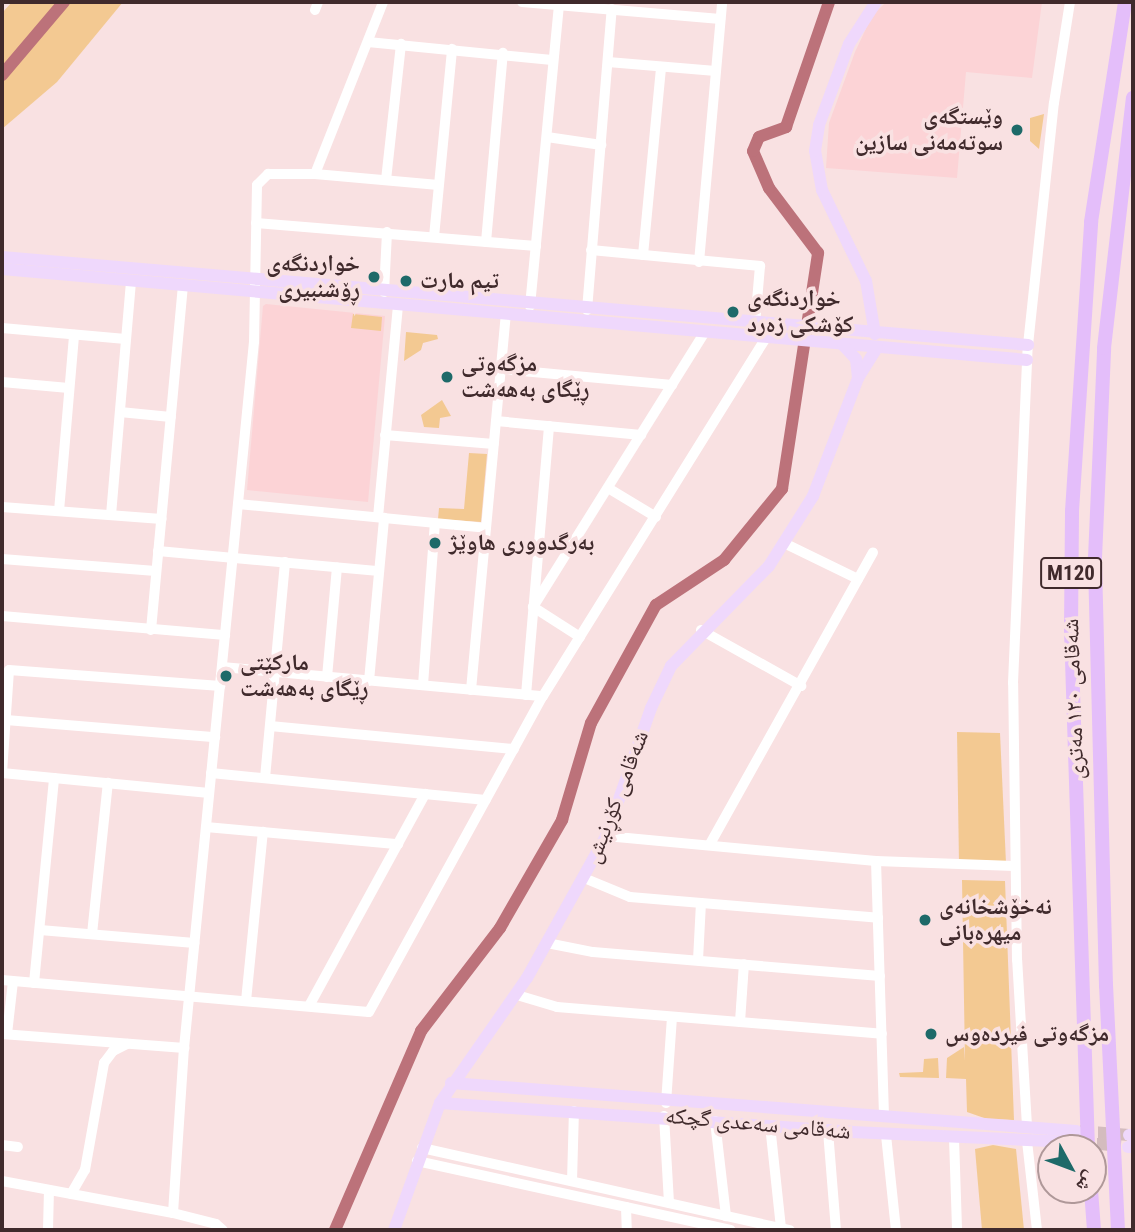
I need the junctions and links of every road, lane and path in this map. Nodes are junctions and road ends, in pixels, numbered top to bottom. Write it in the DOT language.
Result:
graph roads {
  1 [pos="383,2"];
  2 [pos="522,2"];
  3 [pos="722,2"];
  4 [pos="876,2"];
  5 [pos="1070,2"];
  6 [pos="1125,2"];
  7 [pos="591,4"];
  8 [pos="559,5"];
  9 [pos="612,9"];
  10 [pos="720,19"];
  11 [pos="368,42"];
  12 [pos="401,44"];
  13 [pos="452,48"];
  14 [pos="503,53"];
  15 [pos="552,60"];
  16 [pos="608,62"];
  17 [pos="661,66"];
  18 [pos="716,71"];
  19 [pos="1133,98"];
  20 [pos="547,137"];
  21 [pos="601,145"];
  22 [pos="315,174"];
  23 [pos="386,180"];
  24 [pos="439,185"];
  25 [pos="256,223"];
  26 [pos="387,232"];
  27 [pos="434,237"];
  28 [pos="486,242"];
  29 [pos="536,246"];
  30 [pos="592,250"];
  31 [pos="643,255"];
  32 [pos="2,257"];
  33 [pos="699,262"];
  34 [pos="2,269"];
  35 [pos="131,281"];
  36 [pos="183,285"];
  37 [pos="256,287"];
  38 [pos="384,292"];
  39 [pos="398,306"];
  40 [pos="530,306"];
  41 [pos="587,310"];
  42 [pos="506,315"];
  43 [pos="755,324"];
  44 [pos="774,326"];
  45 [pos="2,328"];
  46 [pos="705,332"];
  47 [pos="790,334"];
  48 [pos="874,334"];
  49 [pos="74,335"];
  50 [pos="766,338"];
  51 [pos="126,339"];
  52 [pos="843,345"];
  53 [pos="1028,345"];
  54 [pos="877,347"];
  55 [pos="1027,360"];
  56 [pos="501,369"];
  57 [pos="858,379"];
  58 [pos="2,382"];
  59 [pos="672,385"];
  60 [pos="69,388"];
  61 [pos="120,412"];
  62 [pos="171,417"];
  63 [pos="496,421"];
  64 [pos="549,426"];
  65 [pos="385,435"];
  66 [pos="641,435"];
  67 [pos="494,444"];
  68 [pos="608,488"];
  69 [pos="238,504"];
  70 [pos="2,507"];
  71 [pos="59,512"];
  72 [pos="111,515"];
  73 [pos="656,517"];
  74 [pos="381,518"];
  75 [pos="162,519"];
  76 [pos="436,523"];
  77 [pos="486,528"];
  78 [pos="786,544"];
  79 [pos="158,551"];
  80 [pos="873,552"];
  81 [pos="233,558"];
  82 [pos="2,559"];
  83 [pos="285,562"];
  84 [pos="337,567"];
  85 [pos="156,571"];
  86 [pos="379,571"];
  87 [pos="858,579"];
  88 [pos="533,607"];
  89 [pos="2,616"];
  90 [pos="151,629"];
  91 [pos="701,630"];
  92 [pos="225,635"];
  93 [pos="580,637"];
  94 [pos="222,667"];
  95 [pos="275,672"];
  96 [pos="327,677"];
  97 [pos="369,681"];
  98 [pos="220,685"];
  99 [pos="423,685"];
  100 [pos="801,686"];
  101 [pos="4,690"];
  102 [pos="471,690"];
  103 [pos="526,695"];
  104 [pos="543,696"];
  105 [pos="6,720"];
  106 [pos="270,726"];
  107 [pos="215,737"];
  108 [pos="514,749"];
  109 [pos="2,773"];
  110 [pos="211,773"];
  111 [pos="54,778"];
  112 [pos="265,778"];
  113 [pos="108,783"];
  114 [pos="209,793"];
  115 [pos="425,794"];
  116 [pos="486,800"];
  117 [pos="206,827"];
  118 [pos="263,832"];
  119 [pos="606,835"];
  120 [pos="398,844"];
  121 [pos="710,845"];
  122 [pos="876,861"];
  123 [pos="1014,866"];
  124 [pos="584,878"];
  125 [pos="701,903"];
  126 [pos="878,918"];
  127 [pos="40,930"];
  128 [pos="92,934"];
  129 [pos="194,943"];
  130 [pos="547,943"];
  131 [pos="698,960"];
  132 [pos="744,964"];
  133 [pos="880,976"];
  134 [pos="2,980"];
  135 [pos="13,981"];
  136 [pos="34,983"];
  137 [pos="517,995"];
  138 [pos="189,996"];
  139 [pos="246,1001"];
  140 [pos="309,1006"];
  141 [pos="672,1017"];
  142 [pos="740,1023"];
  143 [pos="5,1034"];
  144 [pos="882,1034"];
  145 [pos="127,1044"];
  146 [pos="184,1048"];
  147 [pos="451,1083"];
  148 [pos="440,1103"];
  149 [pos="665,1109"];
  150 [pos="575,1111"];
  151 [pos="852,1115"];
  152 [pos="884,1117"];
  153 [pos="715,1121"];
  154 [pos="770,1125"];
  155 [pos="1027,1126"];
  156 [pos="828,1131"];
  157 [pos="852,1132"];
  158 [pos="1057,1134"];
  159 [pos="1080,1134"];
  160 [pos="886,1135"];
  161 [pos="954,1138"];
  162 [pos="1027,1141"];
  163 [pos="1037,1141"];
  164 [pos="2,1145"];
  165 [pos="18,1147"];
  166 [pos="422,1148"];
  167 [pos="438,1150"];
  168 [pos="417,1161"];
  169 [pos="434,1164"];
  170 [pos="2,1181"];
  171 [pos="572,1181"];
  172 [pos="48,1190"];
  173 [pos="71,1194"];
  174 [pos="669,1203"];
  175 [pos="1092,1204"];
  176 [pos="626,1207"];
  177 [pos="173,1213"];
  178 [pos="726,1216"];
  179 [pos="685,1225"];
  180 [pos="785,1229"];
  181 [pos="48,1230"];
  182 [pos="223,1230"];
  183 [pos="394,1230"];
  184 [pos="627,1230"];
  185 [pos="731,1230"];
  186 [pos="836,1230"];
  187 [pos="896,1230"];
  188 [pos="957,1230"];
  189 [pos="1037,1230"];
  190 [pos="1094,1230"];
  191 [pos="1118,1230"];
  1 -- 11 [label="street"];
  2 -- 8 [label="street"];
  3 -- 10 [label="street"];
  4 -- 48 [label="main road"];
  5 -- 53 [label="street"];
  6 -- 159 [label="highway, شەقامی ١٢٠ مەتری / M120"];
  7 -- 8 [label="street"];
  7 -- 9 [label="street"];
  8 -- 15 [label="street"];
  9 -- 10 [label="street"];
  9 -- 16 [label="street"];
  10 -- 18 [label="street"];
  11 -- 12 [label="street"];
  11 -- 22 [label="street"];
  12 -- 13 [label="street"];
  12 -- 23 [label="street"];
  13 -- 14 [label="street"];
  13 -- 24 [label="street"];
  14 -- 15 [label="street"];
  14 -- 28 [label="street"];
  15 -- 20 [label="street"];
  16 -- 17 [label="street"];
  16 -- 21 [label="street"];
  17 -- 18 [label="street"];
  17 -- 31 [label="street"];
  18 -- 33 [label="street"];
  19 -- 191 [label="highway, شەقامی ١٢٠ مەتری / M120"];
  20 -- 21 [label="street"];
  20 -- 29 [label="street"];
  21 -- 30 [label="street"];
  22 -- 23 [label="street"];
  22 -- 25 [label="street"];
  23 -- 24 [label="street"];
  24 -- 27 [label="street"];
  25 -- 26 [label="street"];
  25 -- 37 [label="street"];
  26 -- 27 [label="street"];
  26 -- 38 [label="street"];
  27 -- 28 [label="street"];
  28 -- 29 [label="street"];
  29 -- 40 [label="street"];
  30 -- 31 [label="street"];
  30 -- 41 [label="street"];
  31 -- 33 [label="street"];
  32 -- 37 [label="main road"];
  33 -- 43 [label="street"];
  34 -- 35 [label="main road"];
  35 -- 36 [label="main road"];
  35 -- 51 [label="street"];
  36 -- 37 [label="main road"];
  36 -- 62 [label="street"];
  37 -- 38 [label="main road"];
  37 -- 39 [label="main road"];
  37 -- 69 [label="street"];
  38 -- 40 [label="main road"];
  39 -- 42 [label="main road"];
  39 -- 65 [label="street"];
  40 -- 41 [label="main road"];
  41 -- 43 [label="main road"];
  42 -- 46 [label="main road"];
  42 -- 56 [label="street"];
  43 -- 44 [label="main road"];
  44 -- 47 [label="main road"];
  44 -- 50 [label="main road"];
  45 -- 49 [label="street"];
  46 -- 50 [label="main road"];
  46 -- 59 [label="street"];
  47 -- 48 [label="main road"];
  47 -- 50 [label="main road"];
  47 -- 52 [label="main road"];
  48 -- 53 [label="main road"];
  49 -- 51 [label="street"];
  49 -- 60 [label="street"];
  50 -- 73 [label="street"];
  51 -- 61 [label="street"];
  52 -- 54 [label="main road"];
  52 -- 57 [label="main road"];
  53 -- 55 [label="street"];
  54 -- 55 [label="main road"];
  54 -- 57 [label="main road, شەقامی کۆڕنیش"];
  55 -- 123 [label="street"];
  56 -- 59 [label="street"];
  56 -- 63 [label="street"];
  57 -- 78 [label="main road, شەقامی کۆڕنیش"];
  58 -- 60 [label="street"];
  59 -- 66 [label="street"];
  60 -- 71 [label="street"];
  61 -- 62 [label="street"];
  61 -- 72 [label="street"];
  62 -- 75 [label="street"];
  63 -- 64 [label="street"];
  63 -- 67 [label="street"];
  64 -- 66 [label="street"];
  64 -- 88 [label="street"];
  65 -- 67 [label="street"];
  65 -- 74 [label="street"];
  66 -- 68 [label="street"];
  67 -- 77 [label="street"];
  68 -- 73 [label="street"];
  68 -- 88 [label="street"];
  69 -- 74 [label="street"];
  69 -- 81 [label="street"];
  70 -- 71 [label="street"];
  71 -- 72 [label="street"];
  72 -- 75 [label="street"];
  73 -- 93 [label="street"];
  74 -- 76 [label="street"];
  74 -- 86 [label="street"];
  75 -- 79 [label="street"];
  76 -- 77 [label="street"];
  76 -- 99 [label="street"];
  77 -- 102 [label="street"];
  78 -- 87 [label="street"];
  78 -- 91 [label="main road, شەقامی کۆڕنیش"];
  79 -- 81 [label="street"];
  79 -- 85 [label="street"];
  80 -- 87 [label="street"];
  81 -- 83 [label="street"];
  81 -- 92 [label="street"];
  82 -- 85 [label="street"];
  83 -- 84 [label="street"];
  83 -- 95 [label="street"];
  84 -- 86 [label="street"];
  84 -- 96 [label="street"];
  85 -- 90 [label="street"];
  86 -- 97 [label="street"];
  87 -- 100 [label="street"];
  88 -- 93 [label="street"];
  88 -- 103 [label="street"];
  89 -- 90 [label="street"];
  90 -- 92 [label="street"];
  91 -- 100 [label="street"];
  91 -- 119 [label="main road, شەقامی کۆڕنیش"];
  92 -- 94 [label="street"];
  93 -- 104 [label="street"];
  94 -- 95 [label="street"];
  94 -- 98 [label="street"];
  95 -- 96 [label="street"];
  95 -- 106 [label="street"];
  96 -- 97 [label="street"];
  97 -- 99 [label="street"];
  98 -- 101 [label="street"];
  98 -- 107 [label="street"];
  99 -- 102 [label="street"];
  100 -- 121 [label="street"];
  101 -- 105 [label="street"];
  102 -- 103 [label="street"];
  103 -- 104 [label="street"];
  104 -- 108 [label="street"];
  105 -- 107 [label="street"];
  105 -- 109 [label="street"];
  106 -- 108 [label="street"];
  106 -- 112 [label="street"];
  107 -- 110 [label="street"];
  108 -- 116 [label="street"];
  109 -- 111 [label="street"];
  110 -- 112 [label="street"];
  110 -- 114 [label="street"];
  111 -- 113 [label="street"];
  111 -- 127 [label="street"];
  112 -- 115 [label="street"];
  113 -- 114 [label="street"];
  113 -- 128 [label="street"];
  114 -- 117 [label="street"];
  115 -- 116 [label="street"];
  115 -- 120 [label="street"];
  116 -- 140 [label="street"];
  117 -- 118 [label="street"];
  117 -- 129 [label="street"];
  118 -- 120 [label="street"];
  118 -- 139 [label="street"];
  119 -- 121 [label="street"];
  119 -- 124 [label="main road, شەقامی کۆڕنیش"];
  120 -- 140 [label="street"];
  121 -- 122 [label="street"];
  122 -- 123 [label="street"];
  122 -- 126 [label="street"];
  123 -- 155 [label="street"];
  124 -- 125 [label="street"];
  124 -- 130 [label="main road, شەقامی کۆڕنیش"];
  125 -- 126 [label="street"];
  125 -- 131 [label="street"];
  126 -- 133 [label="street"];
  127 -- 128 [label="street"];
  127 -- 136 [label="street"];
  128 -- 129 [label="street"];
  129 -- 138 [label="street"];
  130 -- 131 [label="street"];
  130 -- 137 [label="main road, شەقامی کۆڕنیش"];
  131 -- 132 [label="street"];
  132 -- 133 [label="street"];
  132 -- 142 [label="street"];
  133 -- 144 [label="street"];
  134 -- 135 [label="street"];
  135 -- 136 [label="street"];
  135 -- 143 [label="street"];
  136 -- 138 [label="street"];
  137 -- 141 [label="street"];
  137 -- 147 [label="main road, شەقامی کۆڕنیش"];
  138 -- 139 [label="street"];
  138 -- 146 [label="street"];
  139 -- 140 [label="street"];
  141 -- 142 [label="street"];
  141 -- 149 [label="street"];
  142 -- 144 [label="street"];
  143 -- 145 [label="street"];
  144 -- 152 [label="street"];
  145 -- 146 [label="street"];
  145 -- 173 [label="street"];
  146 -- 177 [label="street"];
  147 -- 148 [label="main road, شەقامی کۆڕنیش"];
  147 -- 149 [label="main road, شەقامی سەعدی گچکە"];
  148 -- 150 [label="main road, شەقامی سەعدی گچکە"];
  148 -- 166 [label="main road, شەقامی کۆڕنیش"];
  149 -- 150 [label="main road, شەقامی سەعدی گچکە"];
  149 -- 151 [label="main road, شەقامی سەعدی گچکە"];
  149 -- 153 [label="main road, شەقامی سەعدی گچکە"];
  149 -- 174 [label="street"];
  150 -- 171 [label="street"];
  151 -- 152 [label="main road, شەقامی سەعدی گچکە"];
  151 -- 157 [label="main road"];
  152 -- 155 [label="main road, شەقامی سەعدی گچکە"];
  153 -- 154 [label="main road, شەقامی سەعدی گچکە"];
  153 -- 178 [label="street"];
  154 -- 156 [label="main road, شەقامی سەعدی گچکە"];
  154 -- 180 [label="street"];
  155 -- 158 [label="main road, شەقامی سەعدی گچکە"];
  156 -- 157 [label="main road, شەقامی سەعدی گچکە"];
  156 -- 186 [label="street"];
  157 -- 160 [label="main road, شەقامی سەعدی گچکە"];
  160 -- 161 [label="main road, شەقامی سەعدی گچکە"];
  160 -- 187 [label="street"];
  161 -- 162 [label="main road, شەقامی سەعدی گچکە"];
  161 -- 188 [label="street"];
  162 -- 163 [label="main road, شەقامی سەعدی گچکە"];
  162 -- 189 [label="street"];
  164 -- 165 [label="street"];
  166 -- 167 [label="street"];
  166 -- 168 [label="main road, شەقامی کۆڕنیش"];
  167 -- 169 [label="street"];
  167 -- 171 [label="street"];
  168 -- 169 [label="street"];
  168 -- 183 [label="main road, شەقامی کۆڕنیش"];
  169 -- 176 [label="street"];
  170 -- 172 [label="street"];
  171 -- 174 [label="street"];
  172 -- 173 [label="street"];
  172 -- 181 [label="street"];
  173 -- 177 [label="street"];
  174 -- 178 [label="street"];
  175 -- 190 [label="highway"];
  176 -- 179 [label="street"];
  176 -- 184 [label="street"];
  177 -- 182 [label="street"];
  178 -- 180 [label="street"];
  179 -- 185 [label="street"];
}
